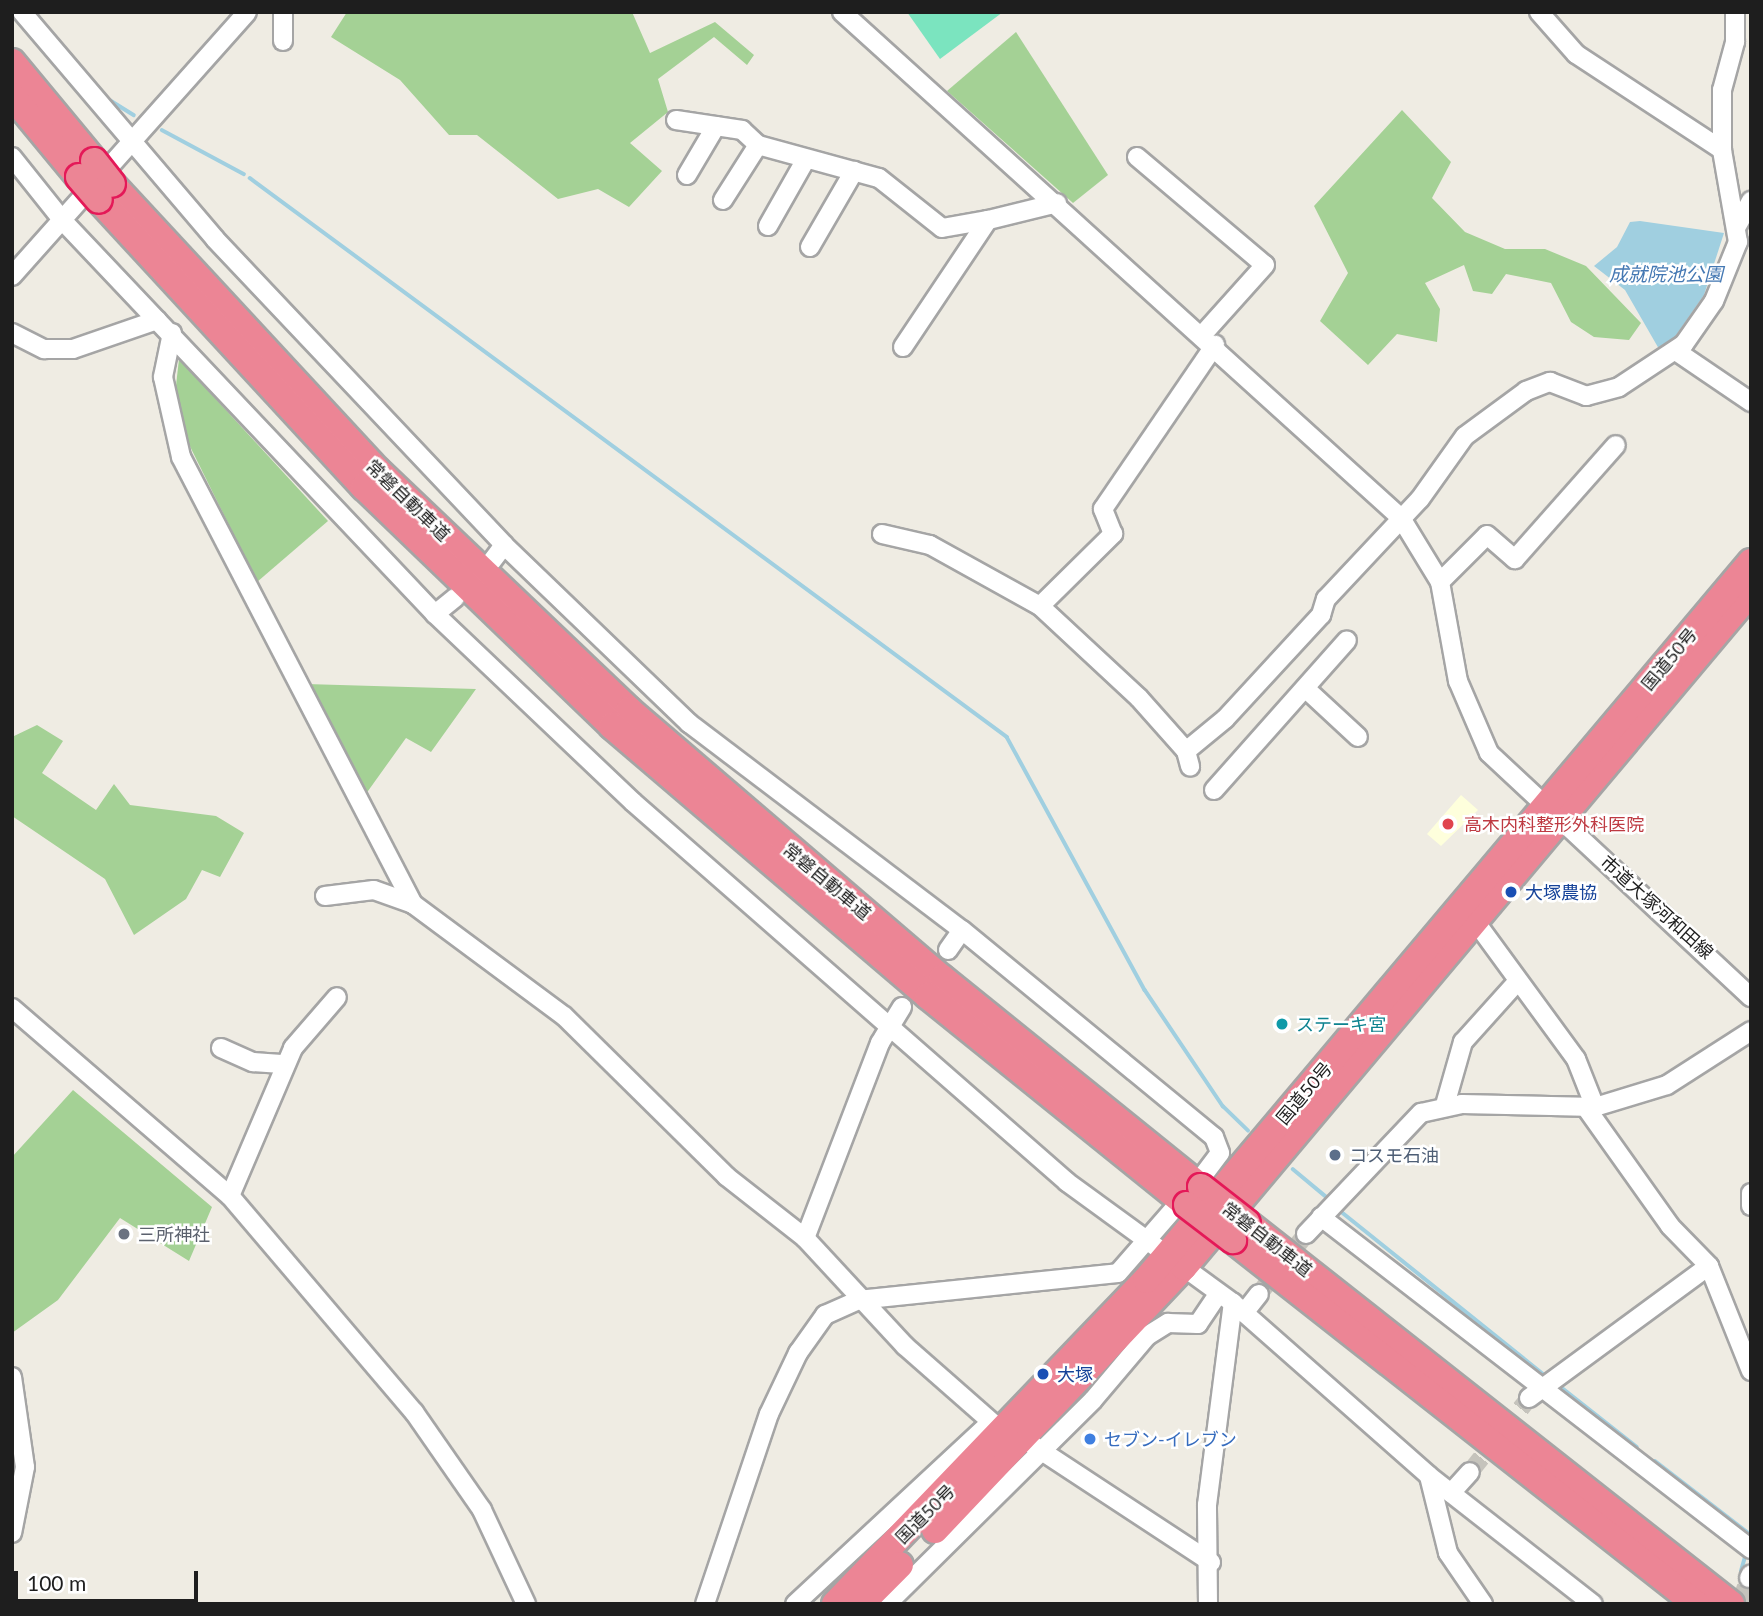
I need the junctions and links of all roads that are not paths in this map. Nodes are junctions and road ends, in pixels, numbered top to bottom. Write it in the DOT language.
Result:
graph roads {
  1 [pos="22,12"];
  2 [pos="247,12"];
  3 [pos="283,12"];
  4 [pos="842,12"];
  5 [pos="1539,12"];
  6 [pos="1735,12"];
  7 [pos="284,41"];
  8 [pos="12,62"];
  9 [pos="12,96"];
  10 [pos="676,120"];
  11 [pos="716,126"];
  12 [pos="129,143"];
  13 [pos="758,145"];
  14 [pos="1723,149"];
  15 [pos="12,157"];
  16 [pos="1137,157"];
  17 [pos="806,159"];
  18 [pos="86,169"];
  19 [pos="853,171"];
  20 [pos="687,176"];
  21 [pos="723,200"];
  22 [pos="1751,201"];
  23 [pos="1057,203"];
  24 [pos="988,220"];
  25 [pos="63,222"];
  26 [pos="768,226"];
  27 [pos="1737,226"];
  28 [pos="810,247"];
  29 [pos="12,276"];
  30 [pos="157,320"];
  31 [pos="12,333"];
  32 [pos="172,333"];
  33 [pos="1209,339"];
  34 [pos="903,347"];
  35 [pos="1676,351"];
  36 [pos="1751,402"];
  37 [pos="1616,445"];
  38 [pos="1401,518"];
  39 [pos="882,534"];
  40 [pos="505,545"];
  41 [pos="492,561"];
  42 [pos="1751,562"];
  43 [pos="1440,582"];
  44 [pos="1751,592"];
  45 [pos="455,598"];
  46 [pos="1040,606"];
  47 [pos="435,614"];
  48 [pos="1347,640"];
  49 [pos="1305,688"];
  50 [pos="1357,737"];
  51 [pos="1214,790"];
  52 [pos="1552,813"];
  53 [pos="325,896"];
  54 [pos="413,904"];
  55 [pos="1475,920"];
  56 [pos="962,930"];
  57 [pos="948,950"];
  58 [pos="1518,981"];
  59 [pos="1751,997"];
  60 [pos="337,998"];
  61 [pos="902,1007"];
  62 [pos="12,1008"];
  63 [pos="886,1029"];
  64 [pos="1751,1031"];
  65 [pos="221,1048"];
  66 [pos="285,1064"];
  67 [pos="1445,1105"];
  68 [pos="1591,1108"];
  69 [pos="1751,1193"];
  70 [pos="1192,1194"];
  71 [pos="230,1196"];
  72 [pos="1751,1206"];
  73 [pos="1321,1217"];
  74 [pos="1240,1231"];
  75 [pos="1306,1234"];
  76 [pos="805,1237"];
  77 [pos="1142,1241"];
  78 [pos="1175,1262"];
  79 [pos="1709,1266"];
  80 [pos="1259,1294"];
  81 [pos="858,1300"];
  82 [pos="1232,1303"];
  83 [pos="1751,1371"];
  84 [pos="12,1377"];
  85 [pos="1534,1392"];
  86 [pos="1441,1404"];
  87 [pos="1014,1436"];
  88 [pos="1470,1472"];
  89 [pos="1429,1476"];
  90 [pos="1451,1493"];
  91 [pos="908,1531"];
  92 [pos="12,1532"];
  93 [pos="1751,1549"];
  94 [pos="1212,1562"];
  95 [pos="1679,1562"];
  96 [pos="890,1598"];
  97 [pos="526,1604"];
  98 [pos="705,1604"];
  99 [pos="795,1604"];
  100 [pos="821,1604"];
  101 [pos="835,1604"];
  102 [pos="861,1604"];
  103 [pos="1208,1604"];
  104 [pos="1483,1604"];
  105 [pos="1593,1604"];
  106 [pos="1679,1604"];
  107 [pos="1696,1604"];
  108 [pos="1731,1604"];
  109 [pos="1738,1604"];
  1 -- 12 [label="street"];
  2 -- 12 [label="street"];
  3 -- 7 [label="street"];
  4 -- 23 [label="street, 市道大塚河和田線"];
  5 -- 14 [label="street"];
  6 -- 14 [label="street"];
  8 -- 18 [label="highway, 常磐自動車道"];
  9 -- 18 [label="highway, 常磐自動車道"];
  10 -- 11 [label="street"];
  11 -- 13 [label="street"];
  11 -- 20 [label="street"];
  12 -- 25 [label="street"];
  12 -- 40 [label="street"];
  13 -- 17 [label="street"];
  13 -- 21 [label="street"];
  14 -- 27 [label="street"];
  15 -- 25 [label="street"];
  16 -- 33 [label="street"];
  17 -- 19 [label="street"];
  17 -- 26 [label="street"];
  18 -- 70 [label="highway, 常磐自動車道, bridge"];
  19 -- 24 [label="street"];
  19 -- 28 [label="street"];
  22 -- 27 [label="street"];
  23 -- 24 [label="street"];
  23 -- 33 [label="street, 市道大塚河和田線"];
  24 -- 34 [label="street"];
  25 -- 29 [label="street"];
  25 -- 30 [label="street"];
  27 -- 35 [label="street"];
  30 -- 31 [label="street"];
  30 -- 32 [label="street"];
  32 -- 47 [label="street"];
  32 -- 54 [label="street"];
  33 -- 38 [label="street, 市道大塚河和田線"];
  33 -- 46 [label="street"];
  35 -- 36 [label="street"];
  35 -- 38 [label="street"];
  37 -- 43 [label="street"];
  38 -- 43 [label="street, 市道大塚河和田線"];
  38 -- 46 [label="street"];
  39 -- 46 [label="street"];
  40 -- 41 [label="street"];
  40 -- 56 [label="street"];
  42 -- 52 [label="highway, 国道50号"];
  43 -- 52 [label="street, 市道大塚河和田線"];
  44 -- 52 [label="highway, 国道50号"];
  45 -- 47 [label="street"];
  47 -- 63 [label="street"];
  48 -- 49 [label="street"];
  49 -- 50 [label="street"];
  49 -- 51 [label="street"];
  52 -- 55 [label="highway, 国道50号"];
  52 -- 59 [label="street, 市道大塚河和田線"];
  52 -- 78 [label="highway, 国道50号"];
  53 -- 54 [label="street"];
  54 -- 76 [label="street"];
  55 -- 58 [label="street"];
  55 -- 78 [label="highway, 国道50号"];
  56 -- 57 [label="street"];
  56 -- 70 [label="street"];
  58 -- 67 [label="street"];
  58 -- 68 [label="street"];
  60 -- 66 [label="street"];
  61 -- 63 [label="street"];
  62 -- 71 [label="street"];
  63 -- 76 [label="street"];
  63 -- 77 [label="street"];
  64 -- 68 [label="street"];
  65 -- 66 [label="street"];
  66 -- 71 [label="street"];
  67 -- 68 [label="street"];
  67 -- 73 [label="street"];
  68 -- 79 [label="street"];
  69 -- 72 [label="street"];
  70 -- 74 [label="highway, 常磐自動車道, bridge"];
  70 -- 77 [label="street"];
  71 -- 97 [label="street"];
  73 -- 75 [label="street"];
  73 -- 85 [label="street"];
  74 -- 86 [label="highway, 常磐自動車道"];
  74 -- 95 [label="highway, 常磐自動車道"];
  76 -- 81 [label="street"];
  77 -- 78 [label="street"];
  77 -- 81 [label="street"];
  78 -- 82 [label="street"];
  78 -- 87 [label="highway, 国道50号"];
  79 -- 83 [label="street"];
  79 -- 85 [label="street"];
  80 -- 82 [label="street"];
  81 -- 87 [label="street"];
  81 -- 98 [label="street"];
  82 -- 87 [label="street"];
  82 -- 89 [label="street"];
  82 -- 94 [label="street"];
  84 -- 92 [label="street"];
  85 -- 93 [label="street"];
  86 -- 106 [label="highway"];
  86 -- 107 [label="highway, 常磐自動車道"];
  87 -- 91 [label="highway, 国道50号"];
  87 -- 94 [label="street"];
  87 -- 96 [label="highway, 国道50号"];
  87 -- 99 [label="street"];
  88 -- 90 [label="street"];
  89 -- 90 [label="street"];
  89 -- 104 [label="street"];
  90 -- 105 [label="street"];
  91 -- 100 [label="highway"];
  91 -- 101 [label="highway, 国道50号"];
  94 -- 103 [label="street"];
  95 -- 108 [label="highway, 常磐自動車道"];
  95 -- 109 [label="highway"];
  96 -- 102 [label="highway, 国道50号"];
}
